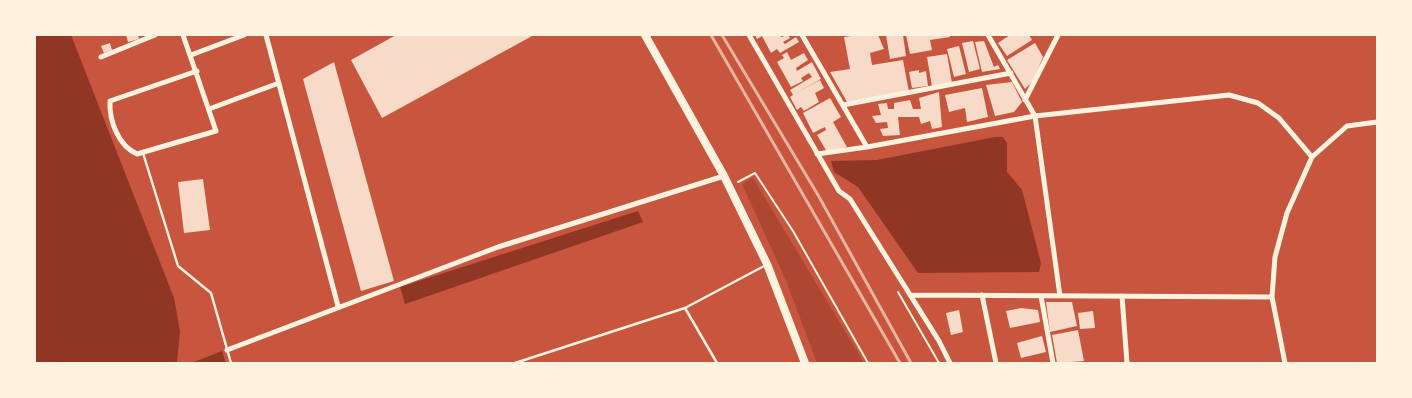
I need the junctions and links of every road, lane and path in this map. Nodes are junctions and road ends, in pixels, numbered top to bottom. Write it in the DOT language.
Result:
graph roads {
  1 [pos="155,35"];
  2 [pos="183,35"];
  3 [pos="244,35"];
  4 [pos="266,35"];
  5 [pos="645,35"];
  6 [pos="749,35"];
  7 [pos="802,35"];
  8 [pos="988,35"];
  9 [pos="1058,35"];
  10 [pos="191,55"];
  11 [pos="102,57"];
  12 [pos="196,71"];
  13 [pos="1011,73"];
  14 [pos="279,83"];
  15 [pos="1026,100"];
  16 [pos="843,105"];
  17 [pos="209,109"];
  18 [pos="1035,116"];
  19 [pos="1377,122"];
  20 [pos="867,147"];
  21 [pos="143,153"];
  22 [pos="817,154"];
  23 [pos="1312,157"];
  24 [pos="724,176"];
  25 [pos="729,186"];
  26 [pos="767,264"];
  27 [pos="910,295"];
  28 [pos="982,295"];
  29 [pos="1041,296"];
  30 [pos="1060,296"];
  31 [pos="1122,296"];
  32 [pos="1272,297"];
  33 [pos="338,306"];
  34 [pos="684,308"];
  35 [pos="227,350"];
  36 [pos="231,363"];
  37 [pos="515,363"];
  38 [pos="717,363"];
  39 [pos="804,363"];
  40 [pos="868,363"];
  41 [pos="950,363"];
  42 [pos="996,363"];
  43 [pos="1053,363"];
  44 [pos="1127,363"];
  45 [pos="1285,363"];
  1 -- 11 [label="street"];
  2 -- 10 [label="street"];
  3 -- 10 [label="street"];
  4 -- 14 [label="street"];
  5 -- 24 [label="main road"];
  6 -- 22 [label="street"];
  7 -- 16 [label="street"];
  8 -- 13 [label="street"];
  9 -- 15 [label="street"];
  10 -- 12 [label="street"];
  12 -- 17 [label="street"];
  12 -- 21 [label="street"];
  13 -- 15 [label="street"];
  13 -- 16 [label="street"];
  14 -- 17 [label="street"];
  14 -- 33 [label="street"];
  15 -- 18 [label="street"];
  16 -- 20 [label="street"];
  17 -- 21 [label="street"];
  18 -- 20 [label="street"];
  18 -- 23 [label="street"];
  18 -- 30 [label="street"];
  19 -- 23 [label="street"];
  20 -- 22 [label="street"];
  21 -- 35 [label="lane"];
  22 -- 27 [label="street"];
  23 -- 32 [label="street"];
  24 -- 25 [label="main road"];
  24 -- 33 [label="street"];
  25 -- 26 [label="main road"];
  25 -- 40 [label="path"];
  26 -- 34 [label="lane"];
  26 -- 39 [label="main road"];
  27 -- 28 [label="street"];
  27 -- 41 [label="street"];
  28 -- 29 [label="street"];
  28 -- 42 [label="street"];
  29 -- 30 [label="street"];
  29 -- 43 [label="street"];
  30 -- 31 [label="street"];
  31 -- 32 [label="street"];
  31 -- 44 [label="street"];
  32 -- 45 [label="street"];
  33 -- 35 [label="street"];
  34 -- 37 [label="lane"];
  34 -- 38 [label="lane"];
  35 -- 36 [label="lane"];
}
